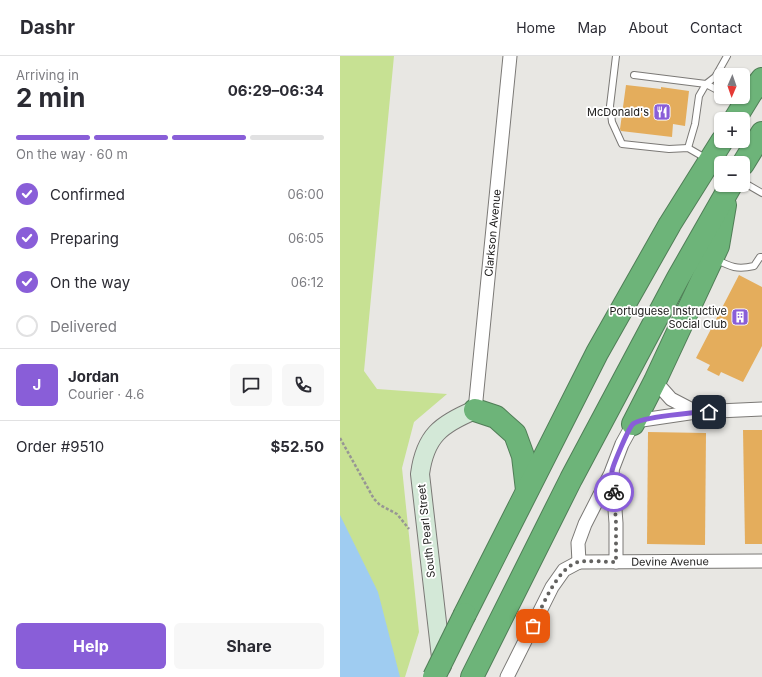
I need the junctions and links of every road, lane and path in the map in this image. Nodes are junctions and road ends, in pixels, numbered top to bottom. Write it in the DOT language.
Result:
graph roads {
  1 [pos="510,56"];
  2 [pos="616,56"];
  3 [pos="727,56"];
  4 [pos="634,75"];
  5 [pos="762,79"];
  6 [pos="706,84"];
  7 [pos="714,88"];
  8 [pos="736,107"];
  9 [pos="762,133"];
  10 [pos="688,148"];
  11 [pos="718,148"];
  12 [pos="748,156"];
  13 [pos="710,160"];
  14 [pos="750,190"];
  15 [pos="732,192"];
  16 [pos="762,193"];
  17 [pos="704,253"];
  18 [pos="761,257"];
  19 [pos="655,381"];
  20 [pos="762,409"];
  21 [pos="475,410"];
  22 [pos="696,412"];
  23 [pos="633,424"];
  24 [pos="340,438"];
  25 [pos="612,470"];
  26 [pos="527,490"];
  27 [pos="409,529"];
  28 [pos="762,561"];
  29 [pos="578,562"];
  30 [pos="616,562"];
  31 [pos="472,675"];
  32 [pos="434,677"];
  33 [pos="443,677"];
  34 [pos="507,677"];
  1 -- 21 [label="street, Clarkson Avenue"];
  2 -- 10 [label="lane"];
  3 -- 6 [label="lane"];
  4 -- 6 [label="lane"];
  5 -- 8 [label="highway"];
  6 -- 7 [label="lane"];
  6 -- 10 [label="lane"];
  9 -- 12 [label="highway"];
  10 -- 13 [label="lane"];
  11 -- 13 [label="highway"];
  13 -- 26 [label="highway"];
  14 -- 16 [label="lane"];
  15 -- 17 [label="highway"];
  17 -- 18 [label="lane"];
  17 -- 19 [label="highway"];
  17 -- 31 [label="highway"];
  19 -- 22 [label="street"];
  19 -- 23 [label="highway"];
  20 -- 22 [label="street"];
  21 -- 26 [label="highway"];
  21 -- 33 [label="street, South Pearl Street"];
  22 -- 23 [label="street"];
  23 -- 25 [label="street"];
  24 -- 27 [label="path"];
  25 -- 29 [label="street"];
  25 -- 30 [label="street"];
  26 -- 32 [label="highway, bridge"];
  28 -- 30 [label="street, Devine Avenue"];
  29 -- 30 [label="street, Devine Avenue"];
  29 -- 34 [label="street"];
}
